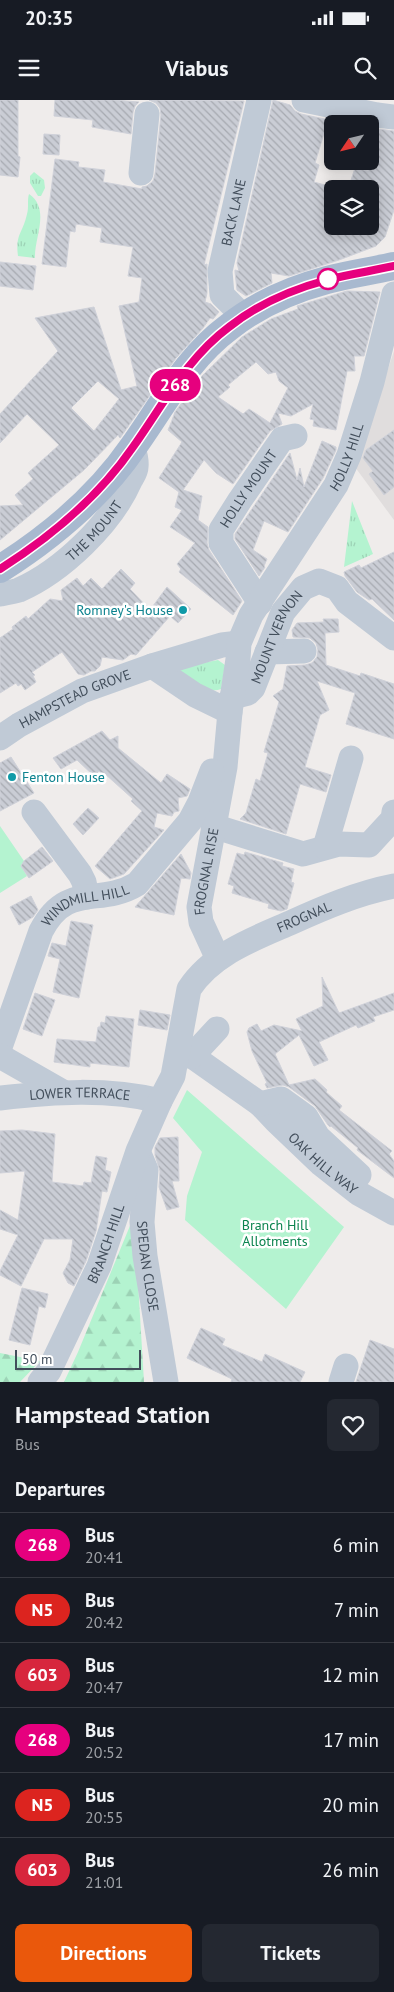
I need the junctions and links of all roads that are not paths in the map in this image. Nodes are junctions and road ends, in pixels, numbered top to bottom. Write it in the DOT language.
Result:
graph roads {
  1 [pos="259,100"];
  2 [pos="304,100"];
  3 [pos="147,114"];
  4 [pos="394,117"];
  5 [pos="141,173"];
  6 [pos="394,266"];
  7 [pos="394,294"];
  8 [pos="243,316"];
  9 [pos="295,436"];
  10 [pos="133,448"];
  11 [pos="0,569"];
  12 [pos="6,597"];
  13 [pos="260,603"];
  14 [pos="394,638"];
  15 [pos="238,643"];
  16 [pos="304,651"];
  17 [pos="266,652"];
  18 [pos="152,666"];
  19 [pos="231,704"];
  20 [pos="0,738"];
  21 [pos="351,758"];
  22 [pos="225,767"];
  23 [pos="34,812"];
  24 [pos="394,812"];
  25 [pos="214,826"];
  26 [pos="325,847"];
  27 [pos="394,886"];
  28 [pos="87,897"];
  29 [pos="218,959"];
  30 [pos="217,1028"];
  31 [pos="0,1047"];
  32 [pos="0,1056"];
  33 [pos="185,1056"];
  34 [pos="63,1092"];
  35 [pos="0,1098"];
  36 [pos="160,1100"];
  37 [pos="260,1104"];
  38 [pos="138,1151"];
  39 [pos="394,1198"];
  40 [pos="394,1213"];
  41 [pos="40,1382"];
  42 [pos="166,1382"];
  1 -- 8 [label="street, BACK LANE"];
  2 -- 4 [label="street"];
  3 -- 5 [label="street"];
  6 -- 8 [label="main road"];
  7 -- 13 [label="street, HOLLY HILL"];
  8 -- 10 [label="main road"];
  9 -- 13 [label="street, HOLLY MOUNT"];
  10 -- 11 [label="main road"];
  10 -- 12 [label="street, THE MOUNT"];
  13 -- 15 [label="street, HOLLY HILL"];
  14 -- 17 [label="street, MOUNT VERNON"];
  15 -- 18 [label="street, HAMPSTEAD GROVE"];
  15 -- 19 [label="street, FROGNAL RISE"];
  16 -- 17 [label="street"];
  17 -- 19 [label="street, MOUNT VERNON"];
  18 -- 19 [label="street"];
  18 -- 20 [label="street, HAMPSTEAD GROVE"];
  19 -- 22 [label="street, FROGNAL RISE"];
  21 -- 26 [label="street"];
  22 -- 25 [label="street, FROGNAL RISE"];
  22 -- 28 [label="street, WINDMILL HILL"];
  23 -- 28 [label="street"];
  24 -- 26 [label="street"];
  25 -- 26 [label="street"];
  25 -- 29 [label="street, FROGNAL RISE"];
  27 -- 29 [label="street, FROGNAL"];
  28 -- 31 [label="street, WINDMILL HILL"];
  29 -- 33 [label="street"];
  30 -- 33 [label="street"];
  32 -- 34 [label="street"];
  33 -- 36 [label="street"];
  33 -- 37 [label="street, OAK HILL WAY"];
  34 -- 35 [label="street, LOWER TERRACE"];
  34 -- 36 [label="street, LOWER TERRACE"];
  36 -- 38 [label="street, BRANCH HILL"];
  37 -- 39 [label="street, OAK HILL WAY"];
  37 -- 40 [label="street, OAK HILL WAY"];
  38 -- 41 [label="street, BRANCH HILL"];
  38 -- 42 [label="street, SPEDAN CLOSE"];
}
